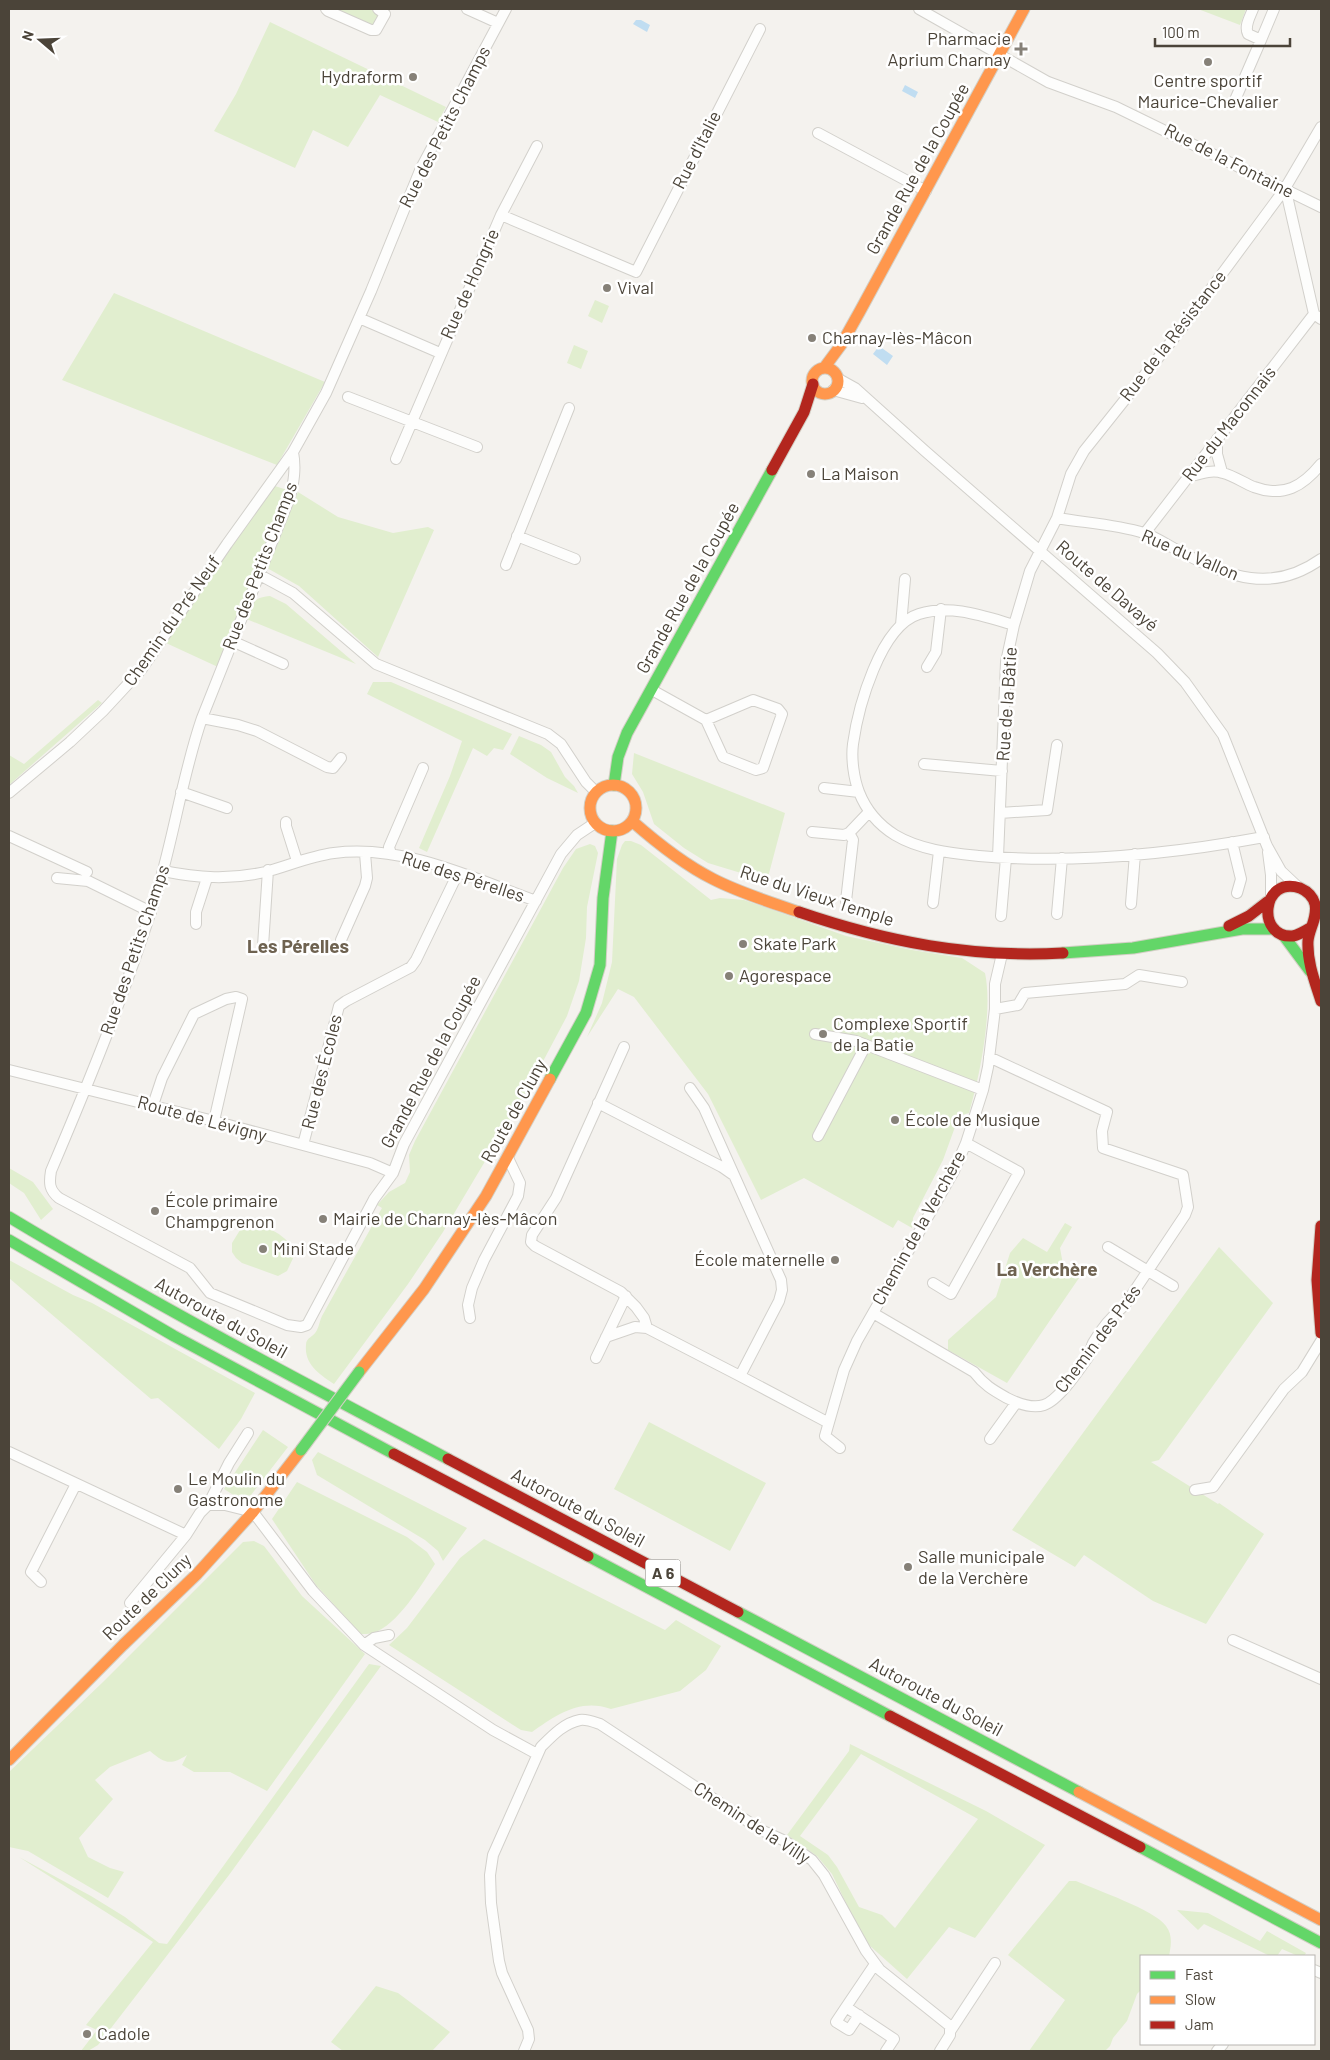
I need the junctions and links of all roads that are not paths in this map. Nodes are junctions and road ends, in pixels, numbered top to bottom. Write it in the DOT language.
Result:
graph roads {
  1 [pos="326,9"];
  2 [pos="467,9"];
  3 [pos="506,9"];
  4 [pos="919,9"];
  5 [pos="1024,9"];
  6 [pos="1253,9"];
  7 [pos="1274,9"];
  8 [pos="386,11"];
  9 [pos="498,23"];
  10 [pos="760,29"];
  11 [pos="1261,40"];
  12 [pos="999,56"];
  13 [pos="1235,100"];
  14 [pos="1321,128"];
  15 [pos="818,133"];
  16 [pos="537,146"];
  17 [pos="1284,190"];
  18 [pos="926,191"];
  19 [pos="1321,207"];
  20 [pos="501,215"];
  21 [pos="1318,316"];
  22 [pos="359,318"];
  23 [pos="440,353"];
  24 [pos="832,373"];
  25 [pos="813,384"];
  26 [pos="829,392"];
  27 [pos="348,397"];
  28 [pos="863,398"];
  29 [pos="569,408"];
  30 [pos="804,412"];
  31 [pos="413,421"];
  32 [pos="1217,439"];
  33 [pos="477,447"];
  34 [pos="293,452"];
  35 [pos="396,459"];
  36 [pos="1321,464"];
  37 [pos="1222,472"];
  38 [pos="1188,477"];
  39 [pos="1057,518"];
  40 [pos="1145,533"];
  41 [pos="518,536"];
  42 [pos="1039,551"];
  43 [pos="575,559"];
  44 [pos="1321,559"];
  45 [pos="506,565"];
  46 [pos="258,574"];
  47 [pos="905,579"];
  48 [pos="941,610"];
  49 [pos="901,625"];
  50 [pos="1014,625"];
  51 [pos="232,641"];
  52 [pos="283,664"];
  53 [pos="927,667"];
  54 [pos="652,690"];
  55 [pos="202,718"];
  56 [pos="706,720"];
  57 [pos="1058,745"];
  58 [pos="341,758"];
  59 [pos="924,764"];
  60 [pos="423,768"];
  61 [pos="1002,771"];
  62 [pos="614,785"];
  63 [pos="824,788"];
  64 [pos="181,792"];
  65 [pos="596,792"];
  66 [pos="858,792"];
  67 [pos="9,793"];
  68 [pos="227,808"];
  69 [pos="870,812"];
  70 [pos="1000,813"];
  71 [pos="286,822"];
  72 [pos="632,822"];
  73 [pos="595,823"];
  74 [pos="612,831"];
  75 [pos="812,832"];
  76 [pos="849,833"];
  77 [pos="9,836"];
  78 [pos="1266,841"];
  79 [pos="1232,842"];
  80 [pos="939,850"];
  81 [pos="365,852"];
  82 [pos="391,854"];
  83 [pos="1135,854"];
  84 [pos="1002,858"];
  85 [pos="1062,858"];
  86 [pos="297,861"];
  87 [pos="268,870"];
  88 [pos="163,871"];
  89 [pos="87,872"];
  90 [pos="458,873"];
  91 [pos="57,878"];
  92 [pos="207,878"];
  93 [pos="1321,888"];
  94 [pos="1301,889"];
  95 [pos="1238,893"];
  96 [pos="1269,899"];
  97 [pos="536,901"];
  98 [pos="846,901"];
  99 [pos="933,904"];
  100 [pos="1130,904"];
  101 [pos="1318,911"];
  102 [pos="151,912"];
  103 [pos="1057,914"];
  104 [pos="1001,916"];
  105 [pos="196,924"];
  106 [pos="1310,928"];
  107 [pos="1274,929"];
  108 [pos="1219,931"];
  109 [pos="1284,936"];
  110 [pos="341,940"];
  111 [pos="263,946"];
  112 [pos="1002,954"];
  113 [pos="1314,977"];
  114 [pos="1182,982"];
  115 [pos="1321,1001"];
  116 [pos="994,1009"];
  117 [pos="815,1034"];
  118 [pos="866,1046"];
  119 [pos="624,1047"];
  120 [pos="989,1057"];
  121 [pos="9,1070"];
  122 [pos="690,1088"];
  123 [pos="86,1090"];
  124 [pos="983,1090"];
  125 [pos="598,1104"];
  126 [pos="154,1105"];
  127 [pos="214,1121"];
  128 [pos="818,1136"];
  129 [pos="966,1143"];
  130 [pos="303,1145"];
  131 [pos="508,1158"];
  132 [pos="393,1173"];
  133 [pos="733,1175"];
  134 [pos="9,1216"];
  135 [pos="1321,1226"];
  136 [pos="9,1240"];
  137 [pos="1108,1247"];
  138 [pos="1147,1272"];
  139 [pos="933,1283"];
  140 [pos="1172,1286"];
  141 [pos="626,1296"];
  142 [pos="1319,1306"];
  143 [pos="873,1313"];
  144 [pos="470,1318"];
  145 [pos="307,1325"];
  146 [pos="647,1328"];
  147 [pos="1321,1333"];
  148 [pos="606,1337"];
  149 [pos="1321,1341"];
  150 [pos="596,1358"];
  151 [pos="740,1376"];
  152 [pos="1016,1402"];
  153 [pos="827,1422"];
  154 [pos="248,1433"];
  155 [pos="990,1439"];
  156 [pos="840,1448"];
  157 [pos="9,1452"];
  158 [pos="76,1484"];
  159 [pos="1195,1490"];
  160 [pos="208,1505"];
  161 [pos="253,1512"];
  162 [pos="186,1535"];
  163 [pos="41,1582"];
  164 [pos="130,1603"];
  165 [pos="390,1635"];
  166 [pos="1233,1640"];
  167 [pos="364,1645"];
  168 [pos="1321,1679"];
  169 [pos="537,1754"];
  170 [pos="9,1760"];
  171 [pos="1321,1920"];
  172 [pos="1321,1943"];
  173 [pos="996,1963"];
  174 [pos="875,1964"];
  175 [pos="846,2006"];
  176 [pos="859,2015"];
  177 [pos="951,2030"];
  178 [pos="524,2051"];
  179 [pos="886,2051"];
  180 [pos="940,2051"];
  1 -- 8 [label="street"];
  2 -- 9 [label="street"];
  3 -- 9 [label="street, Rue des Petits Champs"];
  4 -- 12 [label="street, Rue de la Fontaine"];
  5 -- 12 [label="main road, Grande Rue de la Coupée"];
  6 -- 11 [label="street"];
  7 -- 11 [label="street"];
  9 -- 22 [label="street, Rue des Petits Champs"];
  10 -- 20 [label="street, Rue d'Italie"];
  11 -- 13 [label="street"];
  12 -- 17 [label="street, Rue de la Fontaine"];
  12 -- 18 [label="main road, Grande Rue de la Coupée"];
  14 -- 17 [label="street, Rue de la Résistance"];
  15 -- 18 [label="street"];
  16 -- 20 [label="street, Rue de Hongrie"];
  17 -- 19 [label="street, Rue de la Fontaine"];
  17 -- 21 [label="street"];
  17 -- 39 [label="street, Rue de la Résistance"];
  18 -- 24 [label="main road, Grande Rue de la Coupée"];
  20 -- 23 [label="street, Rue de Hongrie"];
  21 -- 32 [label="street, Rue du Maconnais"];
  22 -- 23 [label="street"];
  22 -- 34 [label="street, Rue des Petits Champs"];
  23 -- 31 [label="street, Rue de Hongrie"];
  24 -- 25 [label="main road, Grande Rue de la Coupée"];
  24 -- 26 [label="main road"];
  24 -- 28 [label="street, Route de Davayé"];
  25 -- 26 [label="main road"];
  25 -- 30 [label="main road, Grande Rue de la Coupée"];
  26 -- 28 [label="street, Route de Davayé"];
  26 -- 30 [label="main road, Grande Rue de la Coupée"];
  27 -- 31 [label="street"];
  28 -- 42 [label="street, Route de Davayé"];
  29 -- 41 [label="street"];
  30 -- 54 [label="main road, Grande Rue de la Coupée"];
  31 -- 33 [label="street"];
  31 -- 35 [label="street, Rue de Hongrie"];
  32 -- 37 [label="street"];
  32 -- 38 [label="street, Rue du Maconnais"];
  34 -- 46 [label="street, Rue des Petits Champs"];
  34 -- 67 [label="street, Chemin du Pré Neuf"];
  36 -- 37 [label="street"];
  37 -- 38 [label="street"];
  38 -- 40 [label="street, Rue du Maconnais"];
  39 -- 40 [label="street, Rue du Vallon"];
  39 -- 42 [label="street, Rue de la Résistance"];
  40 -- 44 [label="street, Rue du Vallon"];
  41 -- 43 [label="street"];
  41 -- 45 [label="street"];
  42 -- 50 [label="street, Rue de la Bâtie"];
  42 -- 78 [label="street, Route de Davayé"];
  46 -- 51 [label="street, Rue des Petits Champs"];
  46 -- 65 [label="street"];
  47 -- 49 [label="street"];
  48 -- 49 [label="street"];
  48 -- 50 [label="street"];
  48 -- 53 [label="street"];
  49 -- 66 [label="street"];
  50 -- 61 [label="street, Rue de la Bâtie"];
  51 -- 52 [label="street"];
  51 -- 55 [label="street, Rue des Petits Champs"];
  54 -- 56 [label="street"];
  54 -- 62 [label="main road, Grande Rue de la Coupée"];
  55 -- 58 [label="street"];
  55 -- 64 [label="street, Rue des Petits Champs"];
  56 -- 56 [label="street"];
  57 -- 70 [label="street"];
  59 -- 61 [label="street, Rue de la Bâtie"];
  60 -- 82 [label="street, Rue des Pérelles"];
  61 -- 70 [label="street, Rue de la Bâtie"];
  62 -- 65 [label="main road"];
  62 -- 72 [label="main road"];
  63 -- 66 [label="street"];
  64 -- 68 [label="street"];
  64 -- 88 [label="street, Rue des Petits Champs"];
  65 -- 73 [label="main road"];
  66 -- 69 [label="street"];
  69 -- 76 [label="street"];
  69 -- 80 [label="street"];
  70 -- 84 [label="street, Rue de la Bâtie"];
  71 -- 86 [label="street"];
  72 -- 74 [label="main road"];
  72 -- 112 [label="main road, Rue du Vieux Temple"];
  73 -- 74 [label="main road"];
  73 -- 97 [label="street, Grande Rue de la Coupée"];
  74 -- 131 [label="main road, Route de Cluny"];
  75 -- 76 [label="street"];
  76 -- 98 [label="street"];
  77 -- 89 [label="street"];
  78 -- 79 [label="street"];
  78 -- 94 [label="street, Route de Davayé"];
  78 -- 96 [label="street, Route de Davayé"];
  79 -- 83 [label="street"];
  79 -- 95 [label="street"];
  80 -- 84 [label="street"];
  80 -- 99 [label="street"];
  81 -- 82 [label="street, Rue des Pérelles"];
  81 -- 86 [label="street, Rue des Pérelles"];
  81 -- 110 [label="street"];
  82 -- 90 [label="street, Rue des Pérelles"];
  83 -- 85 [label="street"];
  83 -- 100 [label="street"];
  84 -- 85 [label="street"];
  84 -- 104 [label="street, Rue de la Bâtie"];
  85 -- 103 [label="street"];
  86 -- 87 [label="street, Rue des Pérelles"];
  87 -- 92 [label="street, Rue des Pérelles"];
  87 -- 111 [label="street"];
  88 -- 92 [label="street, Rue des Pérelles"];
  88 -- 102 [label="street, Rue des Petits Champs"];
  90 -- 97 [label="street, Rue des Pérelles"];
  90 -- 130 [label="street, Rue des Écoles"];
  91 -- 102 [label="street"];
  92 -- 105 [label="street"];
  93 -- 94 [label="main road"];
  94 -- 96 [label="main road"];
  94 -- 101 [label="main road"];
  96 -- 107 [label="main road"];
  96 -- 108 [label="main road, Rue du Vieux Temple"];
  97 -- 132 [label="street, Grande Rue de la Coupée"];
  101 -- 106 [label="main road"];
  102 -- 123 [label="street, Rue des Petits Champs"];
  106 -- 109 [label="main road"];
  106 -- 113 [label="main road"];
  107 -- 108 [label="main road, Rue du Vieux Temple"];
  107 -- 109 [label="main road"];
  108 -- 112 [label="main road, Rue du Vieux Temple"];
  109 -- 113 [label="main road"];
  112 -- 116 [label="street, Chemin de la Verchère"];
  113 -- 115 [label="main road"];
  114 -- 116 [label="street"];
  116 -- 120 [label="street, Chemin de la Verchère"];
  117 -- 118 [label="street"];
  118 -- 124 [label="street"];
  118 -- 128 [label="street"];
  119 -- 125 [label="street"];
  120 -- 124 [label="street, Chemin de la Verchère"];
  120 -- 138 [label="street, Chemin des Prés"];
  121 -- 123 [label="street, Route de Lévigny"];
  122 -- 133 [label="street"];
  123 -- 126 [label="street, Route de Lévigny"];
  123 -- 145 [label="street, Rue des Petits Champs"];
  124 -- 129 [label="street, Chemin de la Verchère"];
  125 -- 133 [label="street"];
  125 -- 141 [label="street"];
  126 -- 127 [label="street, Route de Lévigny"];
  126 -- 127 [label="street"];
  127 -- 130 [label="street, Route de Lévigny"];
  129 -- 139 [label="street"];
  129 -- 143 [label="street, Chemin de la Verchère"];
  130 -- 132 [label="street, Route de Lévigny"];
  131 -- 144 [label="street"];
  131 -- 161 [label="main road, Route de Cluny, bridge"];
  132 -- 145 [label="street, Grande Rue de la Coupée"];
  133 -- 151 [label="street"];
  134 -- 171 [label="main road, Autoroute du Soleil / A 6"];
  135 -- 142 [label="main road"];
  136 -- 172 [label="main road, A 6"];
  137 -- 138 [label="street, Chemin des Prés"];
  138 -- 140 [label="street, Chemin des Prés"];
  138 -- 152 [label="street, Chemin des Prés"];
  141 -- 146 [label="street"];
  141 -- 148 [label="street"];
  142 -- 147 [label="main road"];
  143 -- 152 [label="street, Chemin des Prés"];
  143 -- 153 [label="street, Chemin de la Verchère"];
  146 -- 148 [label="street"];
  146 -- 151 [label="street"];
  148 -- 150 [label="street"];
  149 -- 159 [label="street"];
  151 -- 153 [label="street"];
  152 -- 155 [label="street"];
  153 -- 156 [label="street, Chemin de la Verchère"];
  154 -- 160 [label="street"];
  157 -- 158 [label="street"];
  158 -- 162 [label="street"];
  158 -- 163 [label="street"];
  160 -- 161 [label="street"];
  160 -- 162 [label="street"];
  161 -- 167 [label="street"];
  161 -- 170 [label="main road, Route de Cluny"];
  162 -- 164 [label="street"];
  165 -- 167 [label="street"];
  166 -- 168 [label="street"];
  167 -- 169 [label="street"];
  169 -- 174 [label="street, Chemin de la Villy"];
  169 -- 178 [label="street, Chemin de la Villy"];
  173 -- 177 [label="street"];
  174 -- 175 [label="street"];
  174 -- 177 [label="street, Chemin de la Villy"];
  175 -- 176 [label="street"];
  175 -- 176 [label="street"];
  176 -- 179 [label="street"];
  177 -- 180 [label="street"];
}
